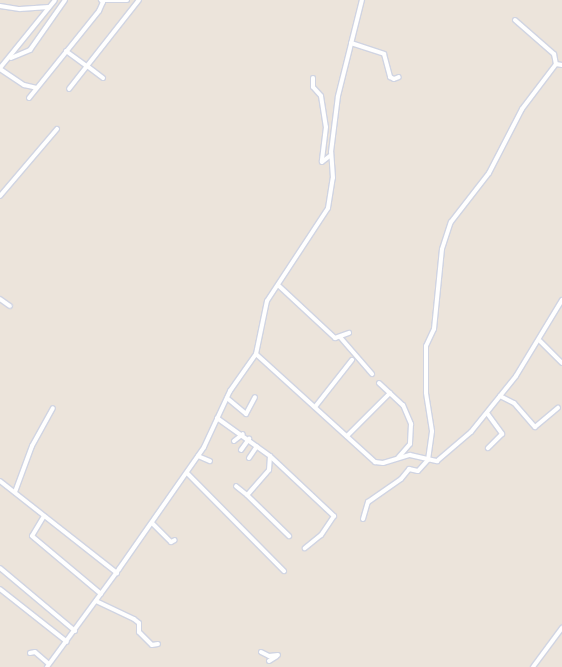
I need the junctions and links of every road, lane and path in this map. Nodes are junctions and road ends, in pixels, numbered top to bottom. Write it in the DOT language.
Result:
graph roads {
  1 [pos="55,0"];
  2 [pos="65,0"];
  3 [pos="102,0"];
  4 [pos="127,0"];
  5 [pos="139,0"];
  6 [pos="362,0"];
  7 [pos="0,6"];
  8 [pos="49,7"];
  9 [pos="516,20"];
  10 [pos="351,43"];
  11 [pos="66,51"];
  12 [pos="11,58"];
  13 [pos="556,64"];
  14 [pos="562,65"];
  15 [pos="87,66"];
  16 [pos="0,69"];
  17 [pos="399,77"];
  18 [pos="104,78"];
  19 [pos="313,78"];
  20 [pos="38,87"];
  21 [pos="69,89"];
  22 [pos="29,98"];
  23 [pos="57,129"];
  24 [pos="331,155"];
  25 [pos="0,196"];
  26 [pos="278,285"];
  27 [pos="0,300"];
  28 [pos="562,300"];
  29 [pos="10,306"];
  30 [pos="348,333"];
  31 [pos="340,337"];
  32 [pos="540,341"];
  33 [pos="256,354"];
  34 [pos="352,360"];
  35 [pos="562,363"];
  36 [pos="372,374"];
  37 [pos="379,383"];
  38 [pos="390,393"];
  39 [pos="500,396"];
  40 [pos="255,397"];
  41 [pos="227,398"];
  42 [pos="315,406"];
  43 [pos="53,408"];
  44 [pos="558,408"];
  45 [pos="487,413"];
  46 [pos="217,418"];
  47 [pos="243,434"];
  48 [pos="347,436"];
  49 [pos="249,439"];
  50 [pos="234,442"];
  51 [pos="257,446"];
  52 [pos="488,448"];
  53 [pos="241,450"];
  54 [pos="198,456"];
  55 [pos="270,456"];
  56 [pos="249,458"];
  57 [pos="398,458"];
  58 [pos="428,460"];
  59 [pos="210,461"];
  60 [pos="187,473"];
  61 [pos="0,481"];
  62 [pos="236,486"];
  63 [pos="15,492"];
  64 [pos="247,496"];
  65 [pos="44,516"];
  66 [pos="363,519"];
  67 [pos="152,523"];
  68 [pos="289,536"];
  69 [pos="175,540"];
  70 [pos="305,548"];
  71 [pos="0,568"];
  72 [pos="284,570"];
  73 [pos="117,573"];
  74 [pos="0,589"];
  75 [pos="101,594"];
  76 [pos="96,601"];
  77 [pos="562,628"];
  78 [pos="75,631"];
  79 [pos="66,642"];
  80 [pos="158,644"];
  81 [pos="261,652"];
  82 [pos="30,653"];
  83 [pos="269,661"];
  84 [pos="48,666"];
  85 [pos="533,667"];
  1 -- 8 [label="street"];
  2 -- 12 [label="street"];
  3 -- 4 [label="street"];
  3 -- 11 [label="street"];
  5 -- 15 [label="street"];
  6 -- 10 [label="street"];
  7 -- 8 [label="street"];
  8 -- 12 [label="street"];
  9 -- 13 [label="street"];
  10 -- 17 [label="street"];
  10 -- 24 [label="street"];
  11 -- 15 [label="street"];
  11 -- 20 [label="street"];
  12 -- 16 [label="street"];
  13 -- 14 [label="street"];
  13 -- 58 [label="street"];
  15 -- 18 [label="street"];
  15 -- 21 [label="street"];
  16 -- 20 [label="street"];
  19 -- 24 [label="street"];
  20 -- 22 [label="street"];
  23 -- 25 [label="street"];
  24 -- 26 [label="street"];
  26 -- 31 [label="street"];
  26 -- 33 [label="street"];
  27 -- 29 [label="street"];
  28 -- 32 [label="street"];
  30 -- 31 [label="street"];
  31 -- 36 [label="street"];
  32 -- 35 [label="street"];
  32 -- 39 [label="street"];
  33 -- 41 [label="street"];
  33 -- 42 [label="street"];
  34 -- 42 [label="street"];
  37 -- 38 [label="street"];
  38 -- 48 [label="street"];
  38 -- 57 [label="street"];
  39 -- 44 [label="street"];
  39 -- 45 [label="street"];
  40 -- 41 [label="street"];
  41 -- 46 [label="street"];
  42 -- 48 [label="street"];
  43 -- 63 [label="street"];
  45 -- 52 [label="street"];
  45 -- 58 [label="street"];
  46 -- 47 [label="street"];
  46 -- 54 [label="street"];
  47 -- 49 [label="street"];
  47 -- 50 [label="street"];
  48 -- 57 [label="street"];
  49 -- 51 [label="street"];
  49 -- 53 [label="street"];
  51 -- 55 [label="street"];
  51 -- 56 [label="street"];
  54 -- 59 [label="street"];
  54 -- 60 [label="street"];
  55 -- 64 [label="street"];
  55 -- 70 [label="street"];
  57 -- 58 [label="street"];
  58 -- 66 [label="street"];
  60 -- 67 [label="street"];
  60 -- 72 [label="street"];
  61 -- 63 [label="street"];
  62 -- 64 [label="street"];
  63 -- 65 [label="street"];
  64 -- 68 [label="street"];
  65 -- 73 [label="street"];
  65 -- 75 [label="street"];
  67 -- 69 [label="street"];
  67 -- 73 [label="street"];
  71 -- 78 [label="street"];
  73 -- 75 [label="street"];
  74 -- 79 [label="street"];
  75 -- 76 [label="street"];
  76 -- 78 [label="street"];
  76 -- 80 [label="street"];
  77 -- 85 [label="street"];
  78 -- 79 [label="street"];
  79 -- 84 [label="street"];
  81 -- 83 [label="street"];
  82 -- 84 [label="street"];
}
